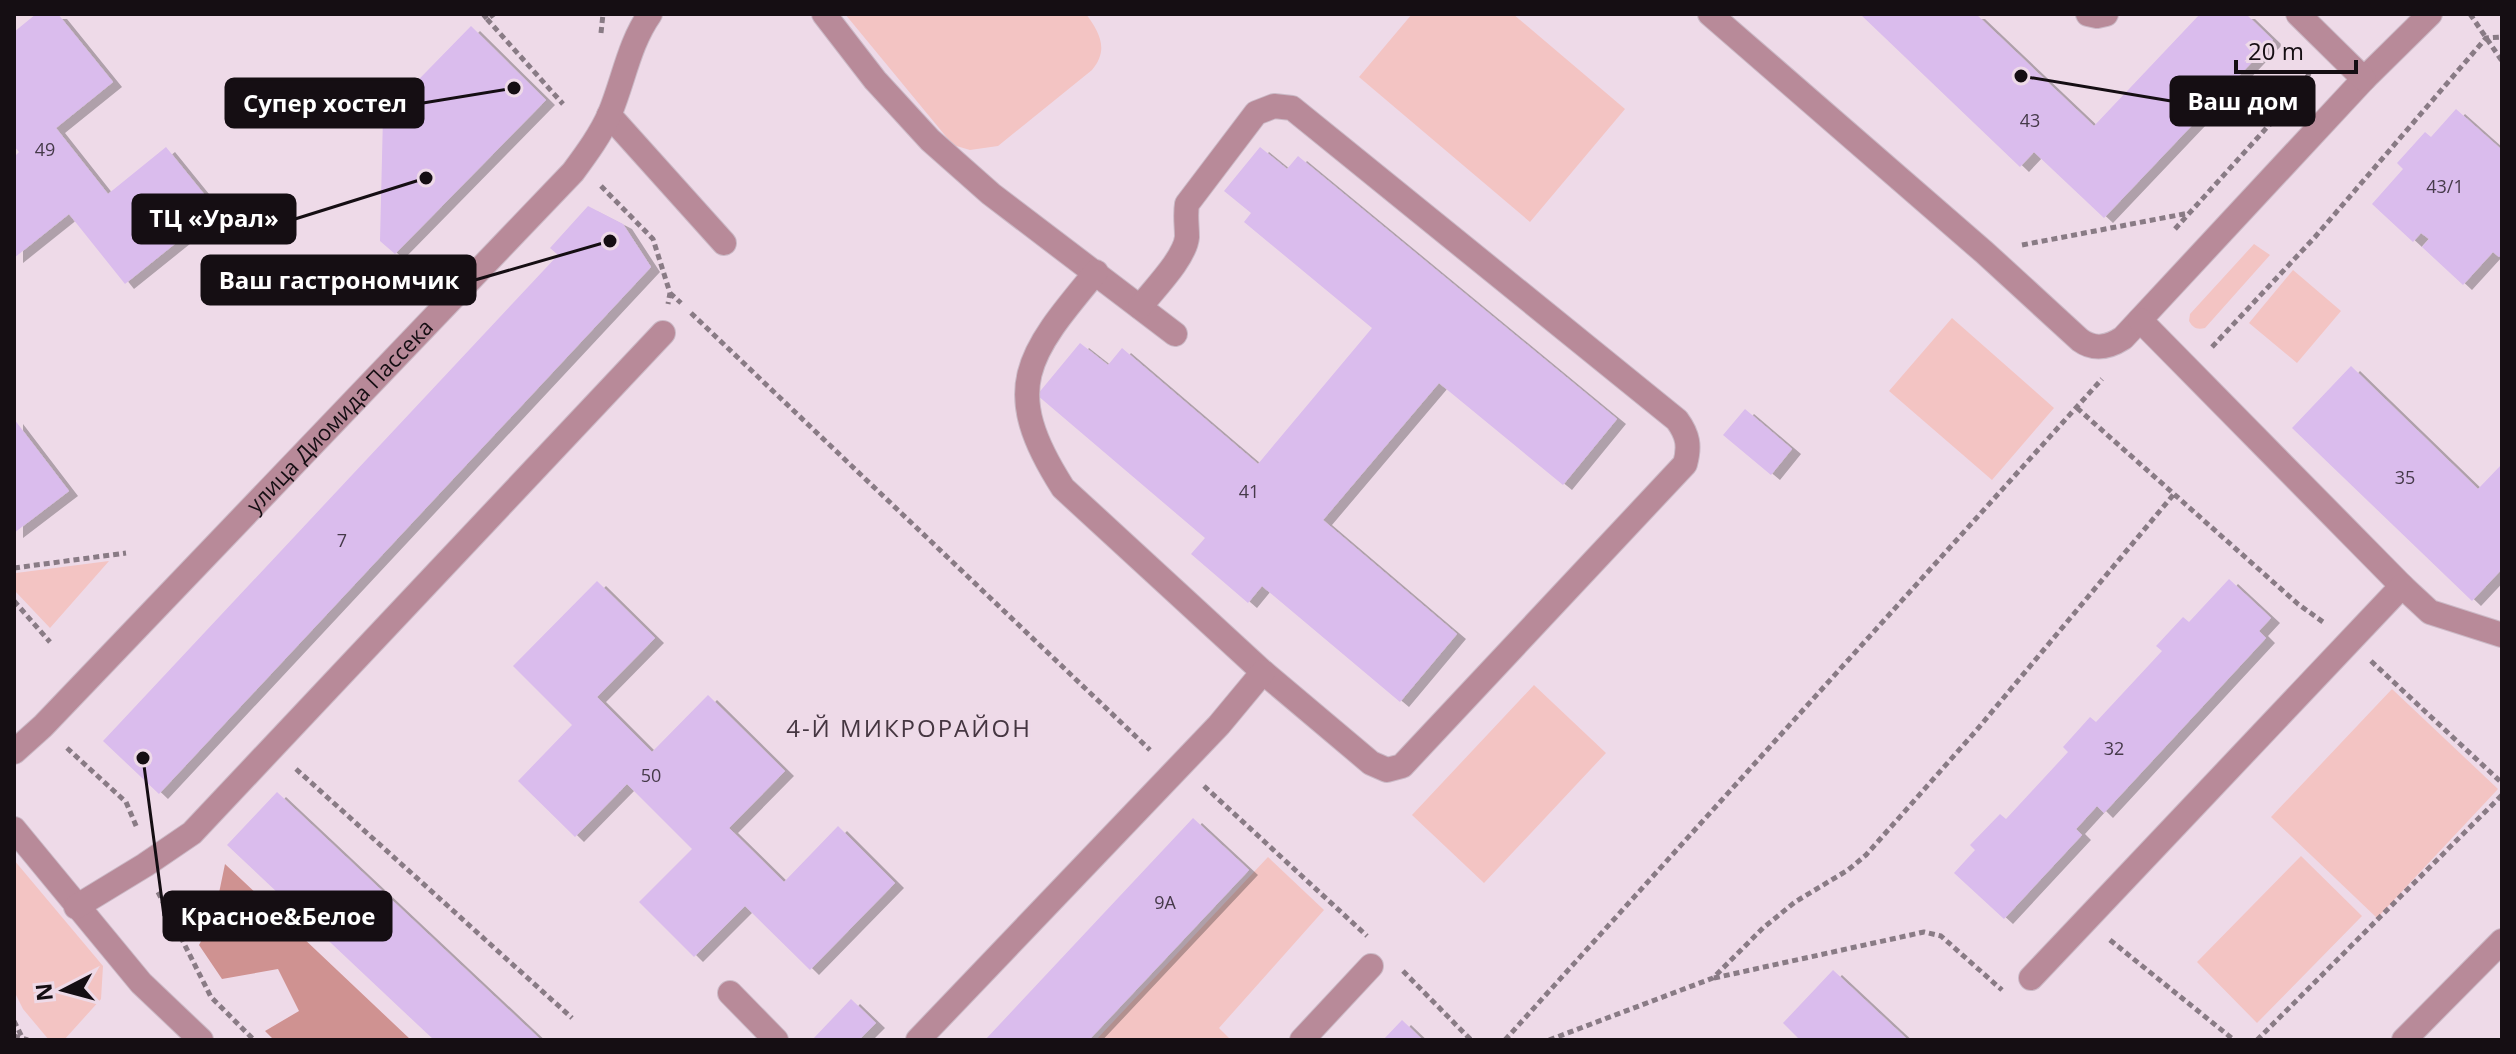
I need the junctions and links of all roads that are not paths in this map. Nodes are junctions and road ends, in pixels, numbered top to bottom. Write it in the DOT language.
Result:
graph roads {
  1 [pos="650,14"];
  2 [pos="824,14"];
  3 [pos="1710,14"];
  4 [pos="2088,14"];
  5 [pos="2106,14"];
  6 [pos="2298,14"];
  7 [pos="2430,14"];
  8 [pos="2364,79"];
  9 [pos="609,115"];
  10 [pos="724,243"];
  11 [pos="1096,272"];
  12 [pos="1140,307"];
  13 [pos="2140,320"];
  14 [pos="663,333"];
  15 [pos="1175,334"];
  16 [pos="2402,586"];
  17 [pos="2502,635"];
  18 [pos="1263,672"];
  19 [pos="14,752"];
  20 [pos="14,829"];
  21 [pos="76,907"];
  22 [pos="2502,941"];
  23 [pos="1383,964"];
  24 [pos="2031,978"];
  25 [pos="730,993"];
  26 [pos="201,1040"];
  27 [pos="776,1040"];
  28 [pos="918,1040"];
  29 [pos="1302,1040"];
  30 [pos="2404,1040"];
  1 -- 9 [label="street, улица Диомида Пассека"];
  2 -- 11 [label="street"];
  3 -- 13 [label="street"];
  4 -- 5 [label="street"];
  6 -- 8 [label="street"];
  7 -- 8 [label="street"];
  8 -- 13 [label="street"];
  9 -- 10 [label="street"];
  9 -- 19 [label="street, улица Диомида Пассека"];
  11 -- 12 [label="street"];
  11 -- 18 [label="street"];
  12 -- 15 [label="street"];
  12 -- 18 [label="street"];
  13 -- 16 [label="street"];
  14 -- 21 [label="street"];
  16 -- 17 [label="street"];
  16 -- 24 [label="street"];
  18 -- 28 [label="street"];
  20 -- 21 [label="street"];
  21 -- 26 [label="street"];
  22 -- 30 [label="street"];
  23 -- 29 [label="street"];
  25 -- 27 [label="street"];
}
